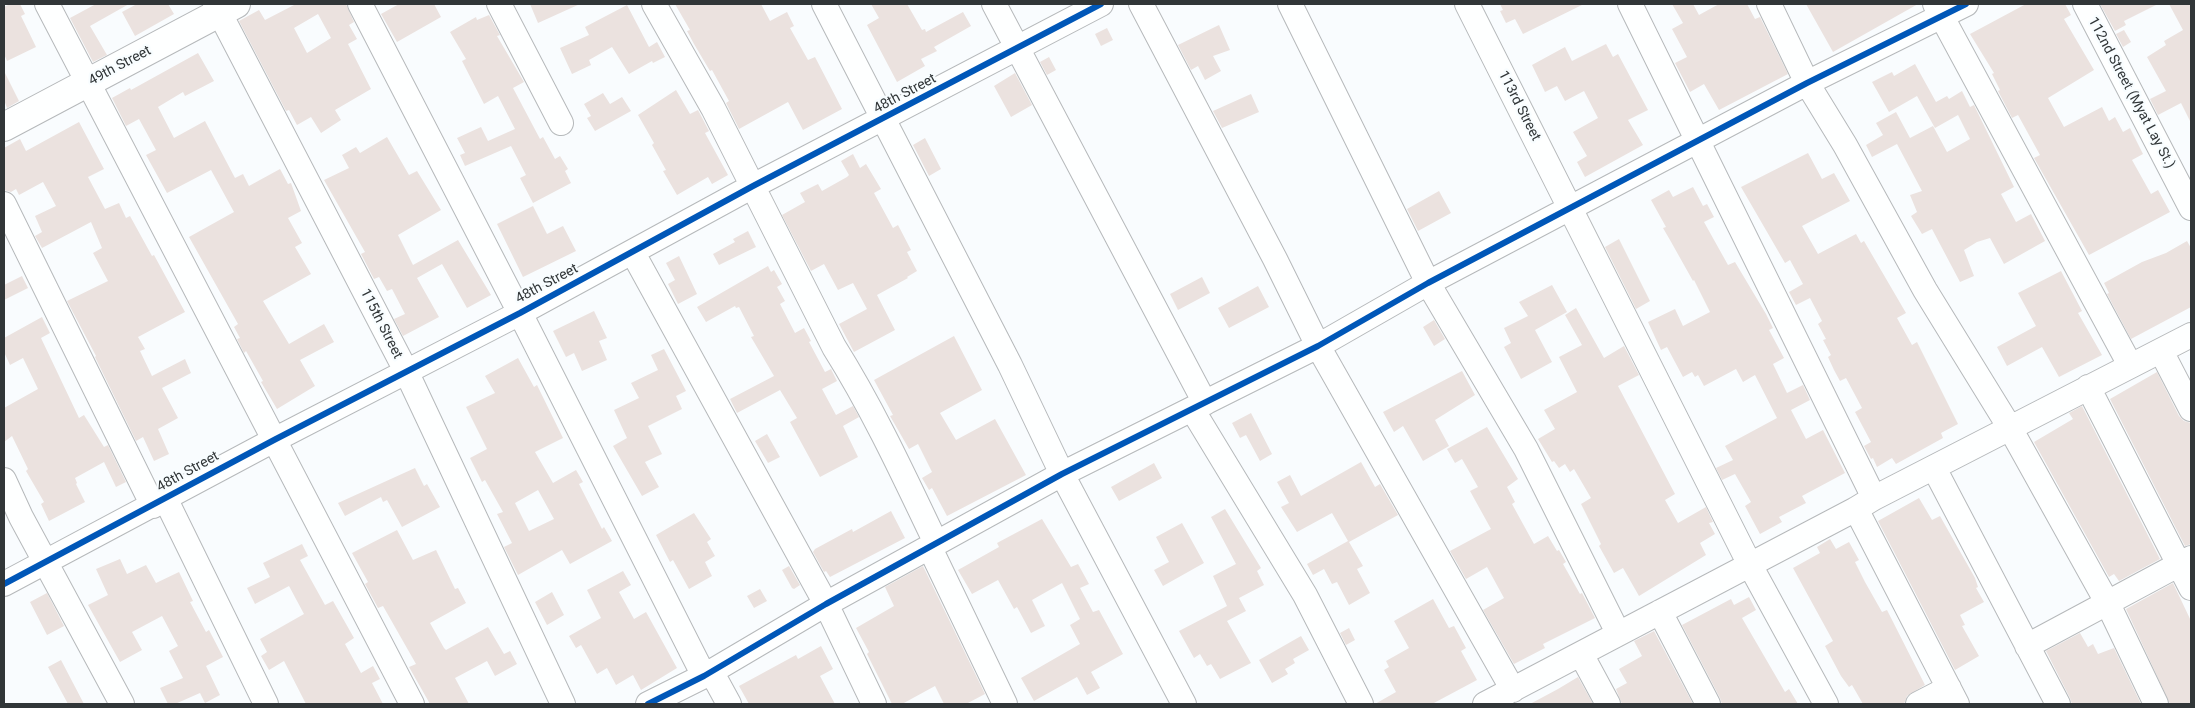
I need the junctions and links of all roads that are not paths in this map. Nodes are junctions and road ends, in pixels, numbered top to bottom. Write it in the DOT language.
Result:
graph roads {
  1 [pos="47,4"];
  2 [pos="360,4"];
  3 [pos="499,4"];
  4 [pos="654,4"];
  5 [pos="824,4"];
  6 [pos="994,4"];
  7 [pos="1101,4"];
  8 [pos="1141,4"];
  9 [pos="1290,4"];
  10 [pos="1467,4"];
  11 [pos="1630,4"];
  12 [pos="1769,4"];
  13 [pos="1966,4"];
  14 [pos="2085,4"];
  15 [pos="223,7"];
  16 [pos="1939,10"];
  17 [pos="1018,47"];
  18 [pos="89,82"];
  19 [pos="1807,83"];
  20 [pos="884,119"];
  21 [pos="561,123"];
  22 [pos="4,127"];
  23 [pos="1698,141"];
  24 [pos="753,186"];
  25 [pos="4,204"];
  26 [pos="2191,208"];
  27 [pos="1571,209"];
  28 [pos="632,254"];
  29 [pos="1428,283"];
  30 [pos="520,313"];
  31 [pos="2191,335"];
  32 [pos="1318,346"];
  33 [pos="2162,351"];
  34 [pos="2130,365"];
  35 [pos="406,371"];
  36 [pos="2088,387"];
  37 [pos="1198,406"];
  38 [pos="2191,409"];
  39 [pos="2010,428"];
  40 [pos="274,440"];
  41 [pos="1934,468"];
  42 [pos="1062,474"];
  43 [pos="4,480"];
  44 [pos="159,502"];
  45 [pos="1865,503"];
  46 [pos="933,545"];
  47 [pos="46,562"];
  48 [pos="2185,562"];
  49 [pos="1750,565"];
  50 [pos="4,584"];
  51 [pos="2191,588"];
  52 [pos="826,604"];
  53 [pos="2108,604"];
  54 [pos="1660,612"];
  55 [pos="1618,633"];
  56 [pos="2027,646"];
  57 [pos="1581,654"];
  58 [pos="708,674"];
  59 [pos="1953,696"];
  60 [pos="1503,698"];
  61 [pos="122,704"];
  62 [pos="266,704"];
  63 [pos="412,704"];
  64 [pos="562,704"];
  65 [pos="648,704"];
  66 [pos="729,704"];
  67 [pos="874,704"];
  68 [pos="1005,704"];
  69 [pos="1184,704"];
  70 [pos="1361,704"];
  71 [pos="1608,704"];
  72 [pos="1708,704"];
  73 [pos="1826,704"];
  74 [pos="1918,704"];
  75 [pos="2058,704"];
  76 [pos="2156,704"];
  1 -- 18 [label="street"];
  2 -- 30 [label="street"];
  3 -- 21 [label="street"];
  4 -- 24 [label="street"];
  5 -- 20 [label="street"];
  6 -- 17 [label="street"];
  7 -- 17 [label="street, 48th Street"];
  8 -- 32 [label="street"];
  9 -- 29 [label="street"];
  10 -- 27 [label="street, 113rd Street"];
  11 -- 23 [label="street"];
  12 -- 19 [label="street"];
  13 -- 16 [label="street"];
  14 -- 26 [label="street, 112nd Street (Myat Lay St.)"];
  15 -- 18 [label="main road, 49th Street"];
  15 -- 35 [label="street, 115th Street"];
  16 -- 19 [label="street"];
  16 -- 34 [label="street"];
  17 -- 20 [label="street, 48th Street"];
  17 -- 37 [label="street"];
  18 -- 22 [label="main road, 49th Street"];
  18 -- 40 [label="street"];
  19 -- 23 [label="street"];
  19 -- 39 [label="street"];
  20 -- 24 [label="street, 48th Street"];
  20 -- 42 [label="street"];
  23 -- 27 [label="street"];
  23 -- 45 [label="street"];
  24 -- 28 [label="street, 48th Street"];
  24 -- 46 [label="street"];
  25 -- 44 [label="street"];
  27 -- 29 [label="street"];
  27 -- 49 [label="street, 113rd Street"];
  28 -- 30 [label="street, 48th Street"];
  28 -- 52 [label="street"];
  29 -- 32 [label="street"];
  29 -- 55 [label="street"];
  30 -- 35 [label="street, 48th Street"];
  30 -- 58 [label="street"];
  31 -- 33 [label="street"];
  32 -- 37 [label="street"];
  32 -- 60 [label="street"];
  33 -- 34 [label="street"];
  33 -- 38 [label="street"];
  34 -- 36 [label="street"];
  35 -- 40 [label="street, 48th Street"];
  35 -- 64 [label="street, 115th Street"];
  36 -- 39 [label="street"];
  36 -- 48 [label="street"];
  37 -- 42 [label="street"];
  37 -- 70 [label="street"];
  39 -- 41 [label="street"];
  39 -- 53 [label="street"];
  40 -- 44 [label="street, 48th Street"];
  40 -- 63 [label="street"];
  41 -- 45 [label="street"];
  41 -- 56 [label="street"];
  42 -- 46 [label="street"];
  42 -- 69 [label="street"];
  43 -- 47 [label="street"];
  44 -- 47 [label="street, 48th Street"];
  44 -- 62 [label="street"];
  45 -- 49 [label="street"];
  45 -- 59 [label="street"];
  46 -- 52 [label="street"];
  46 -- 68 [label="street"];
  47 -- 50 [label="street, 48th Street"];
  47 -- 61 [label="street"];
  48 -- 51 [label="street"];
  48 -- 53 [label="street"];
  49 -- 54 [label="street"];
  49 -- 73 [label="street, 113rd Street"];
  52 -- 58 [label="street"];
  52 -- 67 [label="street"];
  53 -- 56 [label="street"];
  53 -- 76 [label="street"];
  54 -- 55 [label="street"];
  54 -- 72 [label="street"];
  55 -- 57 [label="street"];
  56 -- 75 [label="street"];
  57 -- 60 [label="street"];
  57 -- 71 [label="street"];
  58 -- 65 [label="street"];
  58 -- 66 [label="street"];
  59 -- 74 [label="street"];
}
